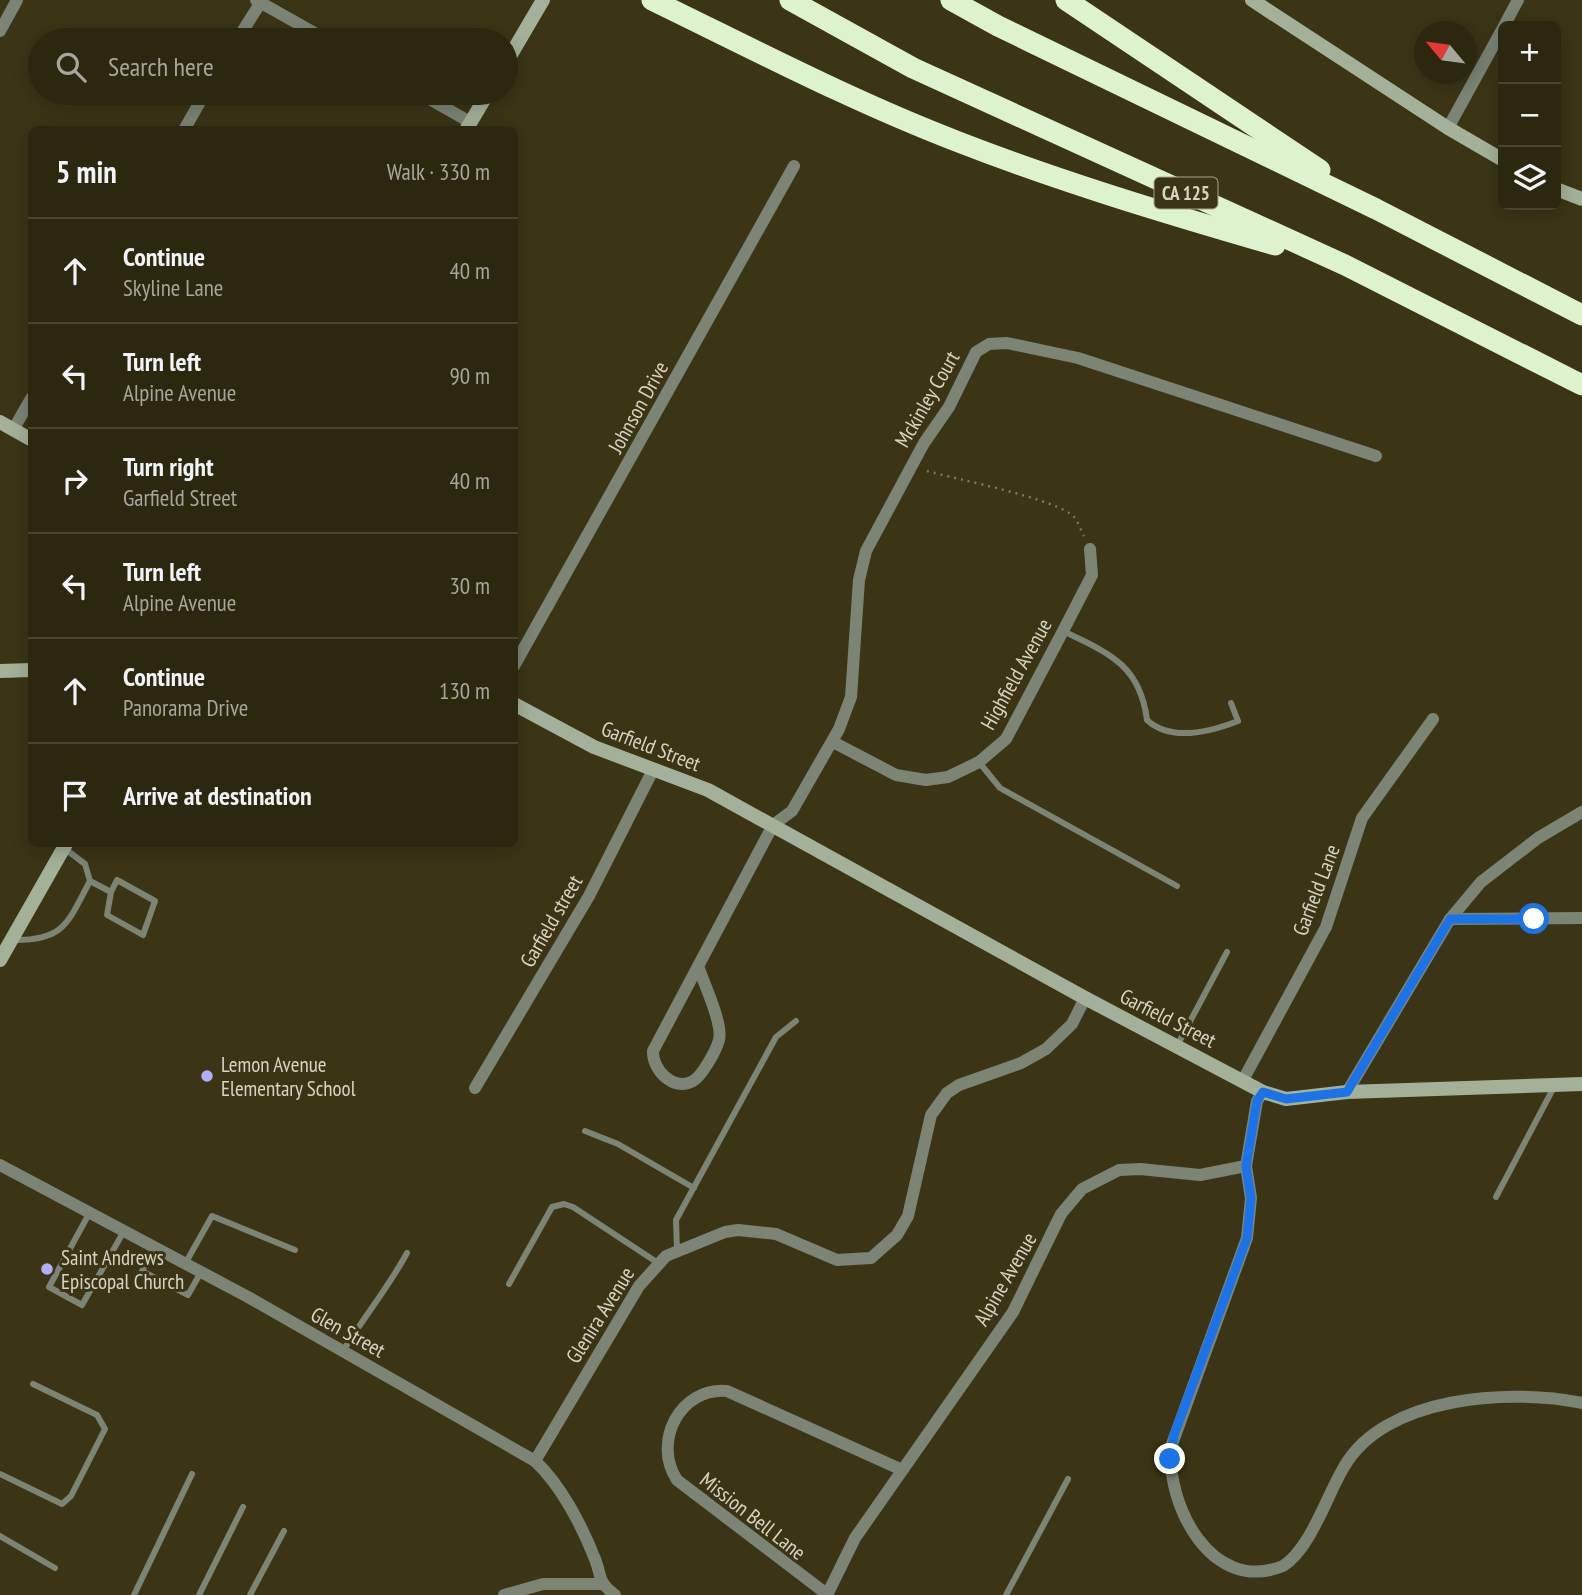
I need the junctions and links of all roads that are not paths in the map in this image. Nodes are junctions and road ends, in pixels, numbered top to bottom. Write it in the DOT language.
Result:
graph roads {
  1 [pos="17,0"];
  2 [pos="543,0"];
  3 [pos="652,0"];
  4 [pos="790,0"];
  5 [pos="951,0"];
  6 [pos="1066,0"];
  7 [pos="1252,0"];
  8 [pos="1518,0"];
  9 [pos="258,1"];
  10 [pos="1507,21"];
  11 [pos="243,28"];
  12 [pos="306,28"];
  13 [pos="0,31"];
  14 [pos="1498,38"];
  15 [pos="518,43"];
  16 [pos="198,105"];
  17 [pos="437,105"];
  18 [pos="481,105"];
  19 [pos="186,126"];
  20 [pos="468,126"];
  21 [pos="1448,128"];
  22 [pos="1498,157"];
  23 [pos="794,166"];
  24 [pos="1561,191"];
  25 [pos="1582,199"];
  26 [pos="1376,209"];
  27 [pos="1345,265"];
  28 [pos="1582,316"];
  29 [pos="1582,385"];
  30 [pos="28,404"];
  31 [pos="0,422"];
  32 [pos="13,430"];
  33 [pos="28,438"];
  34 [pos="1376,456"];
  35 [pos="1090,549"];
  36 [pos="1063,631"];
  37 [pos="518,659"];
  38 [pos="28,670"];
  39 [pos="0,671"];
  40 [pos="1231,703"];
  41 [pos="518,706"];
  42 [pos="1433,719"];
  43 [pos="833,742"];
  44 [pos="979,762"];
  45 [pos="653,770"];
  46 [pos="1582,812"];
  47 [pos="774,825"];
  48 [pos="64,847"];
  49 [pos="66,847"];
  50 [pos="90,881"];
  51 [pos="1177,886"];
  52 [pos="111,892"];
  53 [pos="1582,918"];
  54 [pos="1450,919"];
  55 [pos="11,940"];
  56 [pos="1227,953"];
  57 [pos="0,960"];
  58 [pos="698,967"];
  59 [pos="1085,998"];
  60 [pos="796,1021"];
  61 [pos="1177,1046"];
  62 [pos="1243,1080"];
  63 [pos="1582,1084"];
  64 [pos="1554,1085"];
  65 [pos="475,1088"];
  66 [pos="1263,1092"];
  67 [pos="1347,1092"];
  68 [pos="585,1131"];
  69 [pos="0,1165"];
  70 [pos="1246,1166"];
  71 [pos="694,1188"];
  72 [pos="1496,1197"];
  73 [pos="90,1212"];
  74 [pos="124,1230"];
  75 [pos="155,1247"];
  76 [pos="295,1250"];
  77 [pos="677,1251"];
  78 [pos="407,1253"];
  79 [pos="658,1263"];
  80 [pos="186,1264"];
  81 [pos="201,1272"];
  82 [pos="509,1284"];
  83 [pos="343,1351"];
  84 [pos="33,1384"];
  85 [pos="1582,1403"];
  86 [pos="535,1461"];
  87 [pos="900,1469"];
  88 [pos="0,1474"];
  89 [pos="192,1474"];
  90 [pos="1068,1479"];
  91 [pos="243,1507"];
  92 [pos="284,1531"];
  93 [pos="0,1536"];
  94 [pos="55,1568"];
  95 [pos="601,1584"];
  96 [pos="134,1595"];
  97 [pos="200,1595"];
  98 [pos="250,1595"];
  99 [pos="505,1595"];
  100 [pos="615,1595"];
  101 [pos="827,1595"];
  102 [pos="1006,1595"];
  1 -- 13 [label="street"];
  2 -- 15 [label="street"];
  3 -- 27 [label="highway"];
  4 -- 27 [label="highway, CA 125"];
  5 -- 26 [label="highway"];
  6 -- 26 [label="highway"];
  7 -- 21 [label="street"];
  8 -- 10 [label="street"];
  9 -- 11 [label="street"];
  9 -- 12 [label="street"];
  14 -- 21 [label="street"];
  16 -- 19 [label="street"];
  17 -- 20 [label="street"];
  18 -- 20 [label="street"];
  21 -- 22 [label="street"];
  23 -- 37 [label="street, Johnson Drive"];
  24 -- 25 [label="street"];
  26 -- 28 [label="highway"];
  27 -- 29 [label="highway, CA 125"];
  30 -- 32 [label="street"];
  31 -- 32 [label="street"];
  32 -- 33 [label="street"];
  34 -- 43 [label="street, Mckinley Court"];
  35 -- 36 [label="street, Highfield Avenue"];
  36 -- 40 [label="lane"];
  36 -- 44 [label="street, Highfield Avenue"];
  38 -- 39 [label="street"];
  41 -- 45 [label="street, Garfield Street"];
  42 -- 62 [label="street, Garfield Lane"];
  43 -- 44 [label="street, Highfield Avenue"];
  43 -- 47 [label="street"];
  44 -- 51 [label="lane"];
  45 -- 47 [label="street, Garfield Street"];
  45 -- 65 [label="street, Garfield street"];
  46 -- 54 [label="street"];
  47 -- 58 [label="street"];
  47 -- 59 [label="street, Garfield Street"];
  48 -- 55 [label="street"];
  49 -- 50 [label="lane"];
  50 -- 52 [label="lane"];
  50 -- 55 [label="lane"];
  52 -- 52 [label="lane"];
  53 -- 54 [label="street"];
  54 -- 67 [label="street"];
  55 -- 57 [label="street"];
  56 -- 61 [label="lane"];
  58 -- 58 [label="street"];
  59 -- 61 [label="street, Garfield Street"];
  59 -- 77 [label="street, Glenira Avenue"];
  60 -- 71 [label="lane"];
  61 -- 62 [label="street, Garfield Street"];
  62 -- 66 [label="street, Garfield Street"];
  63 -- 64 [label="street, Garfield Street"];
  64 -- 67 [label="street, Garfield Street"];
  64 -- 72 [label="lane"];
  66 -- 67 [label="street, Garfield Street"];
  66 -- 70 [label="street"];
  68 -- 71 [label="lane"];
  69 -- 73 [label="street, Glen Street"];
  70 -- 85 [label="street"];
  70 -- 87 [label="street, Alpine Avenue"];
  71 -- 77 [label="lane"];
  73 -- 74 [label="street, Glen Street"];
  73 -- 74 [label="lane"];
  74 -- 75 [label="street, Glen Street"];
  75 -- 80 [label="street, Glen Street"];
  75 -- 81 [label="lane"];
  76 -- 80 [label="lane"];
  77 -- 79 [label="street, Glenira Avenue"];
  78 -- 83 [label="lane"];
  79 -- 82 [label="lane"];
  79 -- 86 [label="street, Glenira Avenue"];
  80 -- 81 [label="street, Glen Street"];
  81 -- 83 [label="street, Glen Street"];
  83 -- 86 [label="street, Glen Street"];
  84 -- 88 [label="lane"];
  86 -- 95 [label="street, Glen Street"];
  87 -- 101 [label="street, Alpine Avenue"];
  87 -- 101 [label="street, Mission Bell Lane"];
  89 -- 96 [label="lane"];
  90 -- 102 [label="lane"];
  91 -- 97 [label="lane"];
  92 -- 98 [label="lane"];
  93 -- 94 [label="lane"];
  95 -- 99 [label="street"];
  95 -- 100 [label="street"];
}
